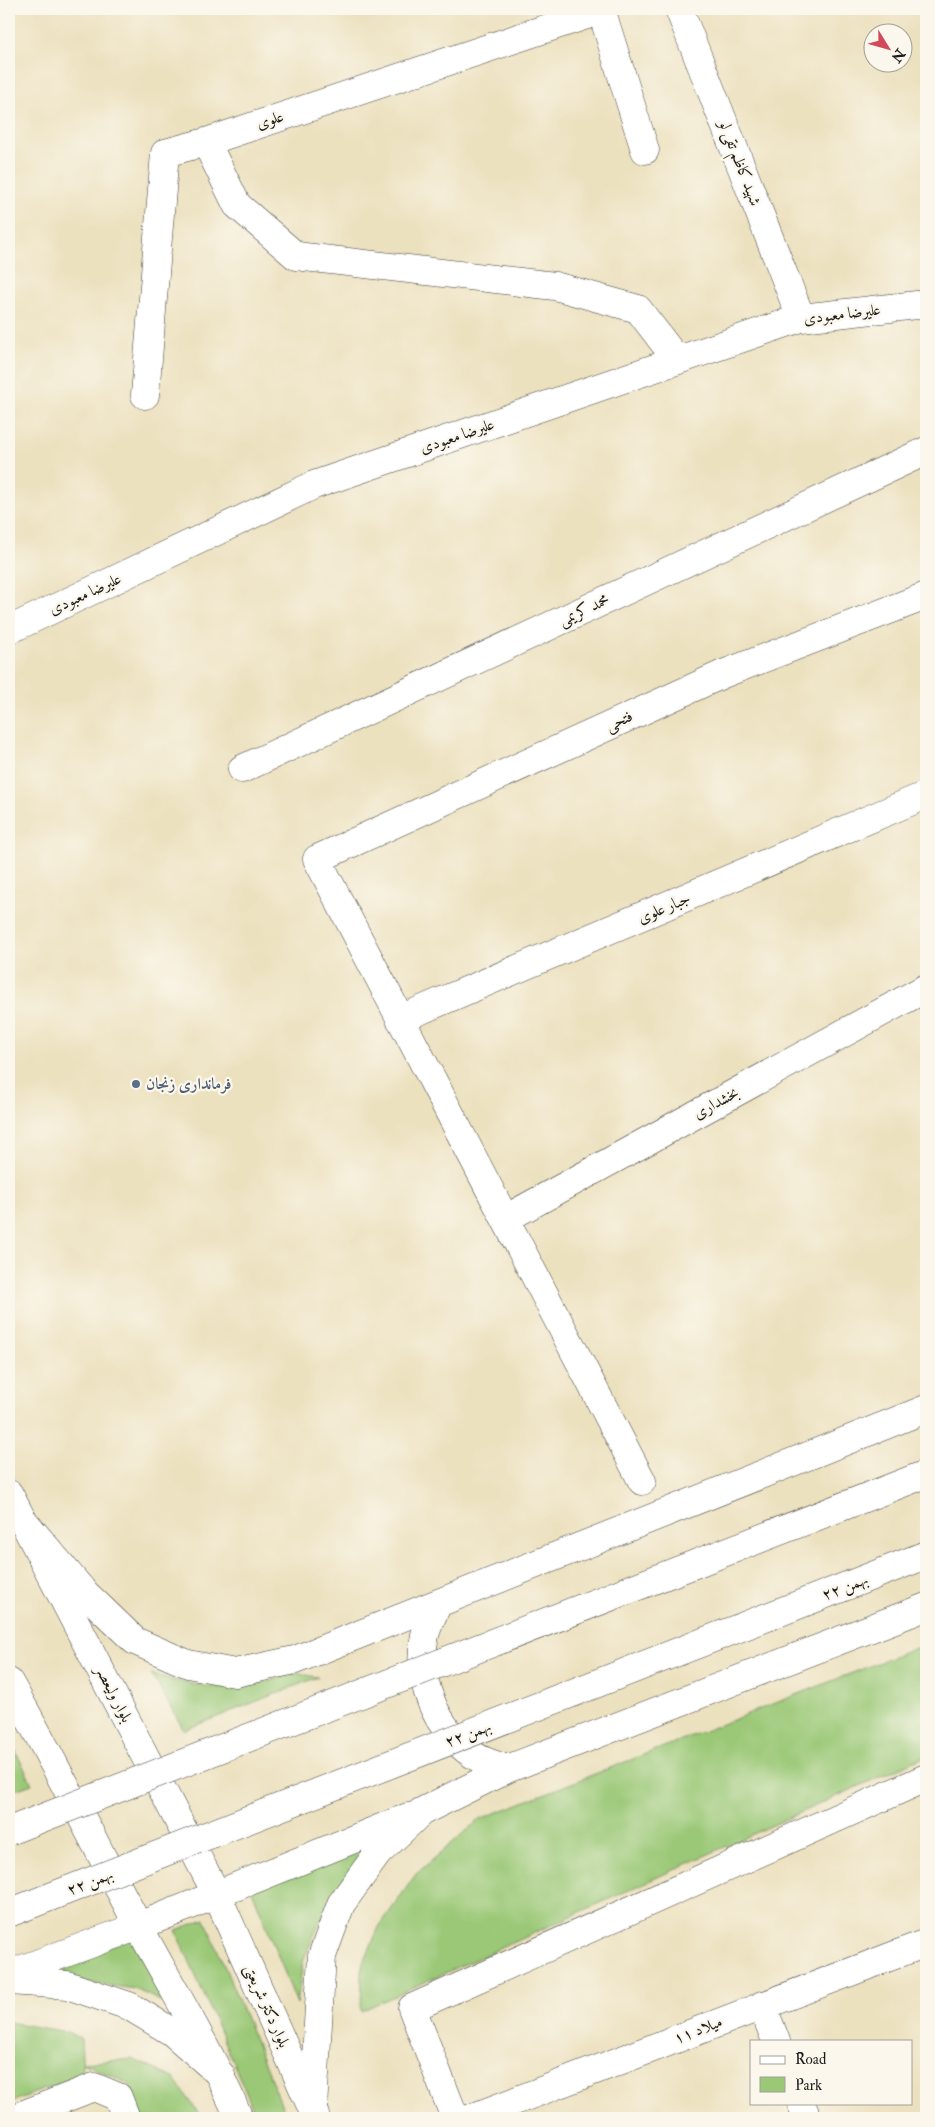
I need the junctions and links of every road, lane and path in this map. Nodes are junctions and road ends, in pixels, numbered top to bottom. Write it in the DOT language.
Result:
graph roads {
  1 [pos="603,9"];
  2 [pos="679,9"];
  3 [pos="206,142"];
  4 [pos="645,150"];
  5 [pos="926,304"];
  6 [pos="801,318"];
  7 [pos="677,360"];
  8 [pos="145,395"];
  9 [pos="926,451"];
  10 [pos="926,596"];
  11 [pos="9,630"];
  12 [pos="242,770"];
  13 [pos="926,795"];
  14 [pos="926,988"];
  15 [pos="400,1019"];
  16 [pos="505,1219"];
  17 [pos="926,1408"];
  18 [pos="926,1474"];
  19 [pos="642,1481"];
  20 [pos="9,1494"];
  21 [pos="22,1519"];
  22 [pos="926,1555"];
  23 [pos="438,1603"];
  24 [pos="926,1607"];
  25 [pos="9,1682"];
  26 [pos="506,1769"];
  27 [pos="926,1778"];
  28 [pos="421,1812"];
  29 [pos="9,1831"];
  30 [pos="217,1895"];
  31 [pos="9,1913"];
  32 [pos="139,1926"];
  33 [pos="926,1942"];
  34 [pos="9,1974"];
  35 [pos="9,1981"];
  36 [pos="762,2005"];
  37 [pos="776,2040"];
  38 [pos="221,2075"];
  39 [pos="801,2104"];
  40 [pos="315,2113"];
  41 [pos="14,2118"];
  42 [pos="126,2118"];
  43 [pos="239,2118"];
  44 [pos="455,2118"];
  45 [pos="471,2118"];
  46 [pos="807,2118"];
  1 -- 3 [label="main road, علوی"];
  1 -- 4 [label="main road"];
  2 -- 6 [label="main road, شهید کاظم تقی لو"];
  3 -- 7 [label="main road"];
  3 -- 8 [label="main road, علوی"];
  5 -- 6 [label="main road, علیرضا معبودی"];
  6 -- 7 [label="main road, علیرضا معبودی"];
  7 -- 11 [label="main road, علیرضا معبودی"];
  9 -- 12 [label="main road, محمد کریمی"];
  10 -- 15 [label="main road, فتحی"];
  13 -- 15 [label="main road, جبار علوی"];
  14 -- 16 [label="main road, بخشداری"];
  15 -- 16 [label="main road"];
  16 -- 19 [label="main road"];
  17 -- 23 [label="main road"];
  18 -- 29 [label="main road, bridge"];
  20 -- 21 [label="main road, بلوار ولیعصر"];
  21 -- 23 [label="main road"];
  21 -- 30 [label="main road, بلوار ولیعصر"];
  22 -- 31 [label="main road, ۲۲ بهمن, bridge"];
  23 -- 26 [label="main road"];
  24 -- 26 [label="main road"];
  25 -- 32 [label="main road"];
  26 -- 28 [label="main road"];
  27 -- 44 [label="main road"];
  28 -- 30 [label="main road"];
  28 -- 40 [label="main road"];
  30 -- 32 [label="main road"];
  30 -- 40 [label="main road, بلوار دکتر شریعتی"];
  32 -- 34 [label="main road"];
  32 -- 38 [label="main road"];
  33 -- 36 [label="main road, میلاد ۱۱"];
  35 -- 38 [label="main road"];
  36 -- 37 [label="main road"];
  36 -- 45 [label="main road, میلاد ۱۱"];
  38 -- 43 [label="main road"];
  39 -- 46 [label="main road"];
  41 -- 42 [label="main road"];
}
